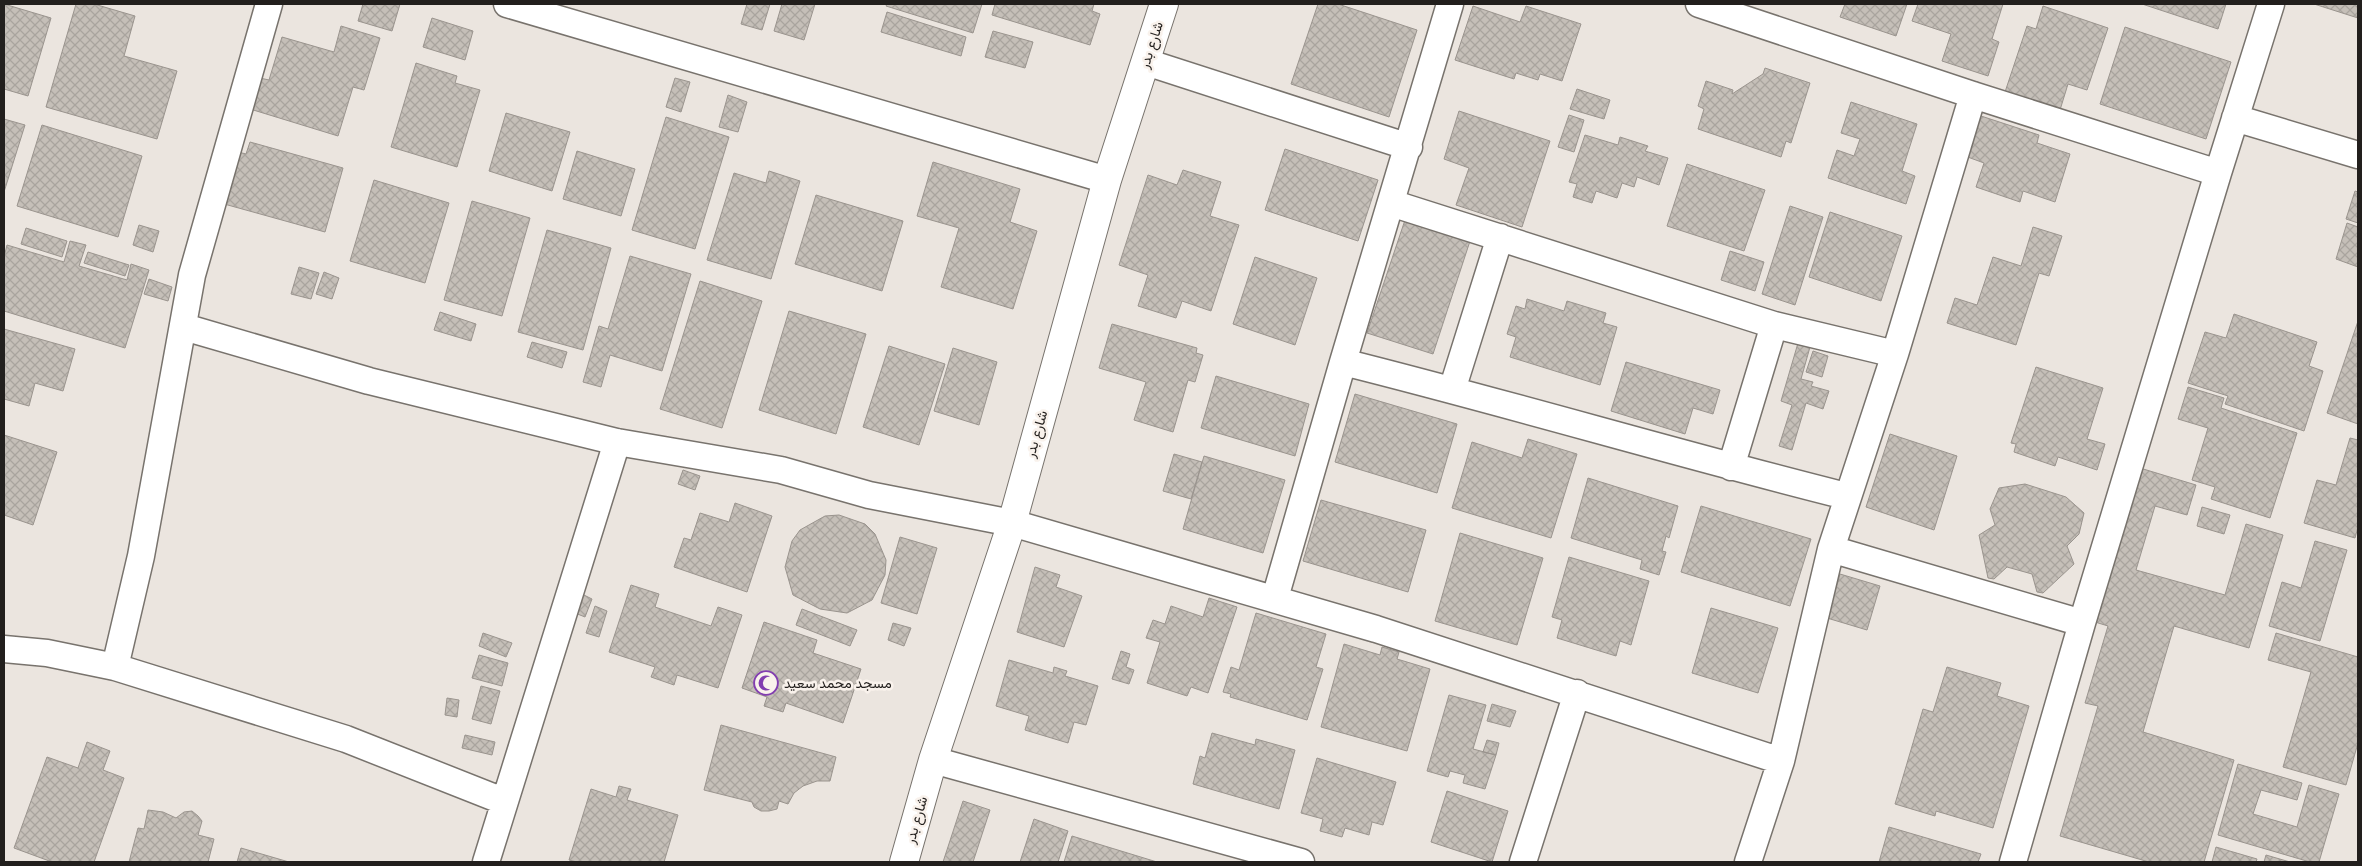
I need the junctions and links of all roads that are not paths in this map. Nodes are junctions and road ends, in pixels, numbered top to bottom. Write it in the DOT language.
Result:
graph roads {
  1 [pos="269,4"];
  2 [pos="507,4"];
  3 [pos="1164,4"];
  4 [pos="1450,4"];
  5 [pos="1699,4"];
  6 [pos="2271,4"];
  7 [pos="1146,62"];
  8 [pos="1973,95"];
  9 [pos="2235,118"];
  10 [pos="1409,147"];
  11 [pos="2358,155"];
  12 [pos="2218,173"];
  13 [pos="1107,180"];
  14 [pos="1391,203"];
  15 [pos="1500,237"];
  16 [pos="1774,325"];
  17 [pos="184,327"];
  18 [pos="1895,354"];
  19 [pos="1342,362"];
  20 [pos="1452,390"];
  21 [pos="617,442"];
  22 [pos="1731,467"];
  23 [pos="1846,496"];
  24 [pos="1012,523"];
  25 [pos="1831,548"];
  26 [pos="1275,598"];
  27 [pos="2082,623"];
  28 [pos="4,649"];
  29 [pos="115,667"];
  30 [pos="1577,694"];
  31 [pos="933,760"];
  32 [pos="1781,760"];
  33 [pos="503,801"];
  34 [pos="2018,861"];
  35 [pos="486,862"];
  36 [pos="904,862"];
  37 [pos="1301,862"];
  38 [pos="1523,862"];
  39 [pos="1748,862"];
  1 -- 17 [label="street"];
  2 -- 13 [label="street"];
  3 -- 7 [label="street, شارع بدر"];
  4 -- 10 [label="street"];
  5 -- 8 [label="street"];
  6 -- 9 [label="street"];
  7 -- 10 [label="street"];
  7 -- 13 [label="street, شارع بدر"];
  8 -- 12 [label="street"];
  8 -- 18 [label="street"];
  9 -- 11 [label="street"];
  9 -- 12 [label="street"];
  10 -- 14 [label="street"];
  12 -- 27 [label="street"];
  13 -- 24 [label="street, شارع بدر"];
  14 -- 15 [label="street"];
  14 -- 19 [label="street"];
  15 -- 16 [label="street"];
  15 -- 20 [label="street"];
  16 -- 18 [label="street"];
  16 -- 22 [label="street"];
  17 -- 21 [label="street"];
  17 -- 29 [label="street"];
  18 -- 23 [label="street"];
  19 -- 20 [label="street"];
  19 -- 26 [label="street"];
  20 -- 22 [label="street"];
  21 -- 24 [label="street"];
  21 -- 33 [label="street"];
  22 -- 23 [label="street"];
  23 -- 25 [label="street"];
  24 -- 26 [label="street"];
  24 -- 31 [label="street, شارع بدر"];
  25 -- 27 [label="street"];
  25 -- 32 [label="street"];
  26 -- 30 [label="street"];
  27 -- 34 [label="street"];
  28 -- 29 [label="street"];
  29 -- 33 [label="street"];
  30 -- 32 [label="street"];
  30 -- 38 [label="street"];
  31 -- 36 [label="street, شارع بدر"];
  31 -- 37 [label="street"];
  32 -- 39 [label="street"];
  33 -- 35 [label="street"];
}
